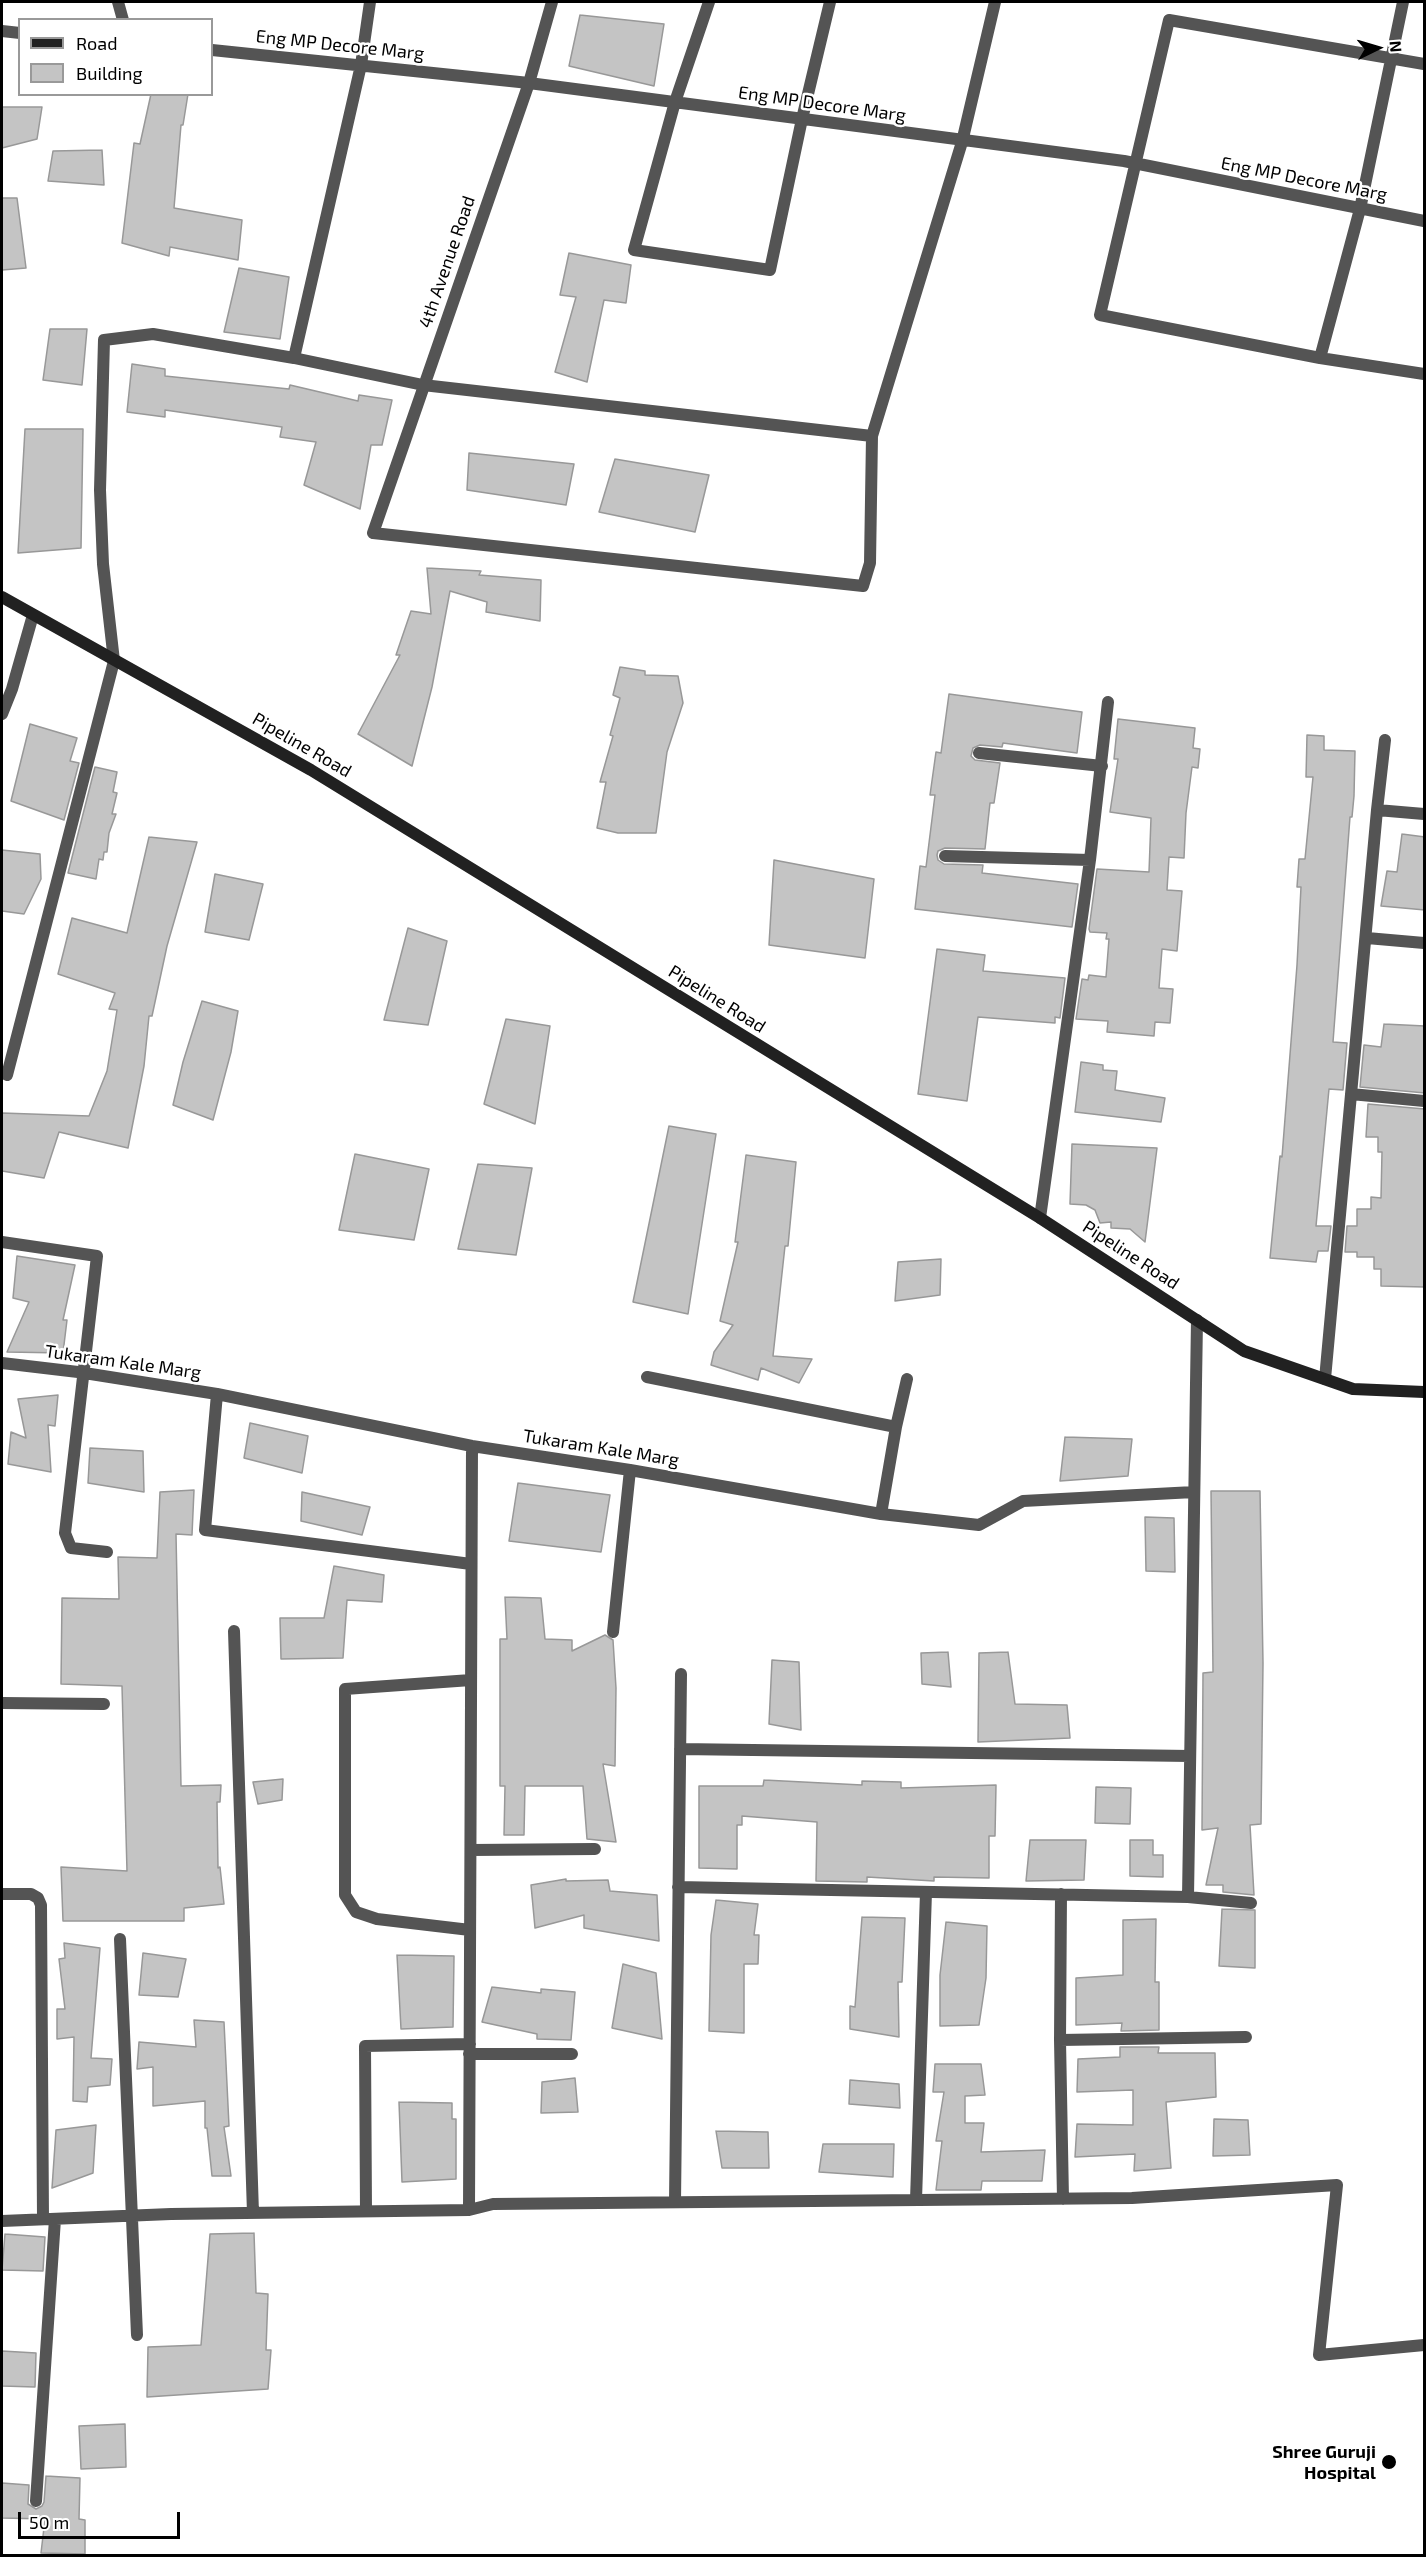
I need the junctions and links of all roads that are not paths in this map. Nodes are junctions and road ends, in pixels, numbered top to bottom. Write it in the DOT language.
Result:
graph roads {
  1 [pos="118,2"];
  2 [pos="370,2"];
  3 [pos="552,2"];
  4 [pos="709,2"];
  5 [pos="830,2"];
  6 [pos="995,2"];
  7 [pos="1404,2"];
  8 [pos="122,18"];
  9 [pos="2,31"];
  10 [pos="18,33"];
  11 [pos="213,50"];
  12 [pos="1393,58"];
  13 [pos="1425,64"];
  14 [pos="361,65"];
  15 [pos="529,83"];
  16 [pos="675,102"];
  17 [pos="802,119"];
  18 [pos="962,141"];
  19 [pos="1136,163"];
  20 [pos="1360,209"];
  21 [pos="1425,221"];
  22 [pos="294,358"];
  23 [pos="1320,358"];
  24 [pos="1425,374"];
  25 [pos="423,385"];
  26 [pos="872,436"];
  27 [pos="2,597"];
  28 [pos="33,615"];
  29 [pos="114,661"];
  30 [pos="1108,702"];
  31 [pos="2,714"];
  32 [pos="1385,740"];
  33 [pos="979,753"];
  34 [pos="1102,766"];
  35 [pos="1377,810"];
  36 [pos="1425,814"];
  37 [pos="945,856"];
  38 [pos="1090,860"];
  39 [pos="1367,939"];
  40 [pos="1425,943"];
  41 [pos="7,1075"];
  42 [pos="1351,1094"];
  43 [pos="1425,1101"];
  44 [pos="1040,1218"];
  45 [pos="2,1242"];
  46 [pos="1197,1320"];
  47 [pos="2,1363"];
  48 [pos="83,1373"];
  49 [pos="647,1377"];
  50 [pos="907,1378"];
  51 [pos="1325,1379"];
  52 [pos="1425,1392"];
  53 [pos="217,1394"];
  54 [pos="896,1427"];
  55 [pos="472,1446"];
  56 [pos="630,1470"];
  57 [pos="1194,1492"];
  58 [pos="881,1514"];
  59 [pos="107,1552"];
  60 [pos="471,1564"];
  61 [pos="234,1631"];
  62 [pos="613,1632"];
  63 [pos="681,1674"];
  64 [pos="471,1680"];
  65 [pos="2,1703"];
  66 [pos="104,1704"];
  67 [pos="680,1749"];
  68 [pos="1190,1756"];
  69 [pos="595,1849"];
  70 [pos="471,1850"];
  71 [pos="678,1887"];
  72 [pos="926,1892"];
  73 [pos="2,1894"];
  74 [pos="1061,1894"];
  75 [pos="1188,1897"];
  76 [pos="1251,1903"];
  77 [pos="470,1930"];
  78 [pos="120,1939"];
  79 [pos="1246,2037"];
  80 [pos="1060,2040"];
  81 [pos="469,2049"];
  82 [pos="572,2054"];
  83 [pos="1063,2199"];
  84 [pos="916,2200"];
  85 [pos="675,2202"];
  86 [pos="469,2210"];
  87 [pos="366,2211"];
  88 [pos="253,2212"];
  89 [pos="133,2215"];
  90 [pos="49,2219"];
  91 [pos="2,2221"];
  92 [pos="137,2335"];
  93 [pos="1425,2345"];
  94 [pos="36,2501"];
  1 -- 8 [label="street"];
  2 -- 14 [label="street"];
  3 -- 15 [label="street, 4th Avenue Road"];
  4 -- 16 [label="street"];
  5 -- 17 [label="street"];
  6 -- 18 [label="street"];
  7 -- 12 [label="street"];
  9 -- 10 [label="street"];
  11 -- 14 [label="street, Eng MP Decore Marg"];
  12 -- 13 [label="street"];
  12 -- 19 [label="street"];
  12 -- 20 [label="street"];
  14 -- 15 [label="street, Eng MP Decore Marg"];
  14 -- 22 [label="street"];
  15 -- 16 [label="street, Eng MP Decore Marg"];
  15 -- 25 [label="street, 4th Avenue Road"];
  16 -- 17 [label="street, Eng MP Decore Marg"];
  16 -- 17 [label="street"];
  17 -- 18 [label="street, Eng MP Decore Marg"];
  18 -- 19 [label="street, Eng MP Decore Marg"];
  18 -- 26 [label="street"];
  19 -- 20 [label="street, Eng MP Decore Marg"];
  19 -- 23 [label="street"];
  20 -- 21 [label="street, Eng MP Decore Marg"];
  20 -- 23 [label="street"];
  22 -- 25 [label="street"];
  22 -- 29 [label="street"];
  23 -- 24 [label="street"];
  25 -- 26 [label="street"];
  25 -- 26 [label="street, 4th Avenue Road"];
  27 -- 28 [label="street, Pipeline Road"];
  28 -- 29 [label="street, Pipeline Road"];
  28 -- 31 [label="street"];
  29 -- 41 [label="street"];
  29 -- 44 [label="street, Pipeline Road"];
  30 -- 34 [label="street"];
  32 -- 35 [label="street"];
  33 -- 34 [label="street"];
  34 -- 38 [label="street"];
  35 -- 36 [label="street"];
  35 -- 39 [label="street"];
  37 -- 38 [label="street"];
  38 -- 44 [label="street"];
  39 -- 40 [label="street"];
  39 -- 42 [label="street"];
  42 -- 43 [label="street"];
  42 -- 51 [label="street"];
  44 -- 46 [label="street, Pipeline Road"];
  45 -- 48 [label="street"];
  46 -- 51 [label="street, Pipeline Road"];
  46 -- 57 [label="street"];
  47 -- 48 [label="street, Tukaram Kale Marg"];
  48 -- 53 [label="street, Tukaram Kale Marg"];
  48 -- 59 [label="street"];
  49 -- 54 [label="street"];
  50 -- 54 [label="street"];
  51 -- 52 [label="street, Pipeline Road"];
  53 -- 55 [label="street, Tukaram Kale Marg"];
  53 -- 60 [label="street"];
  54 -- 58 [label="street"];
  55 -- 56 [label="street, Tukaram Kale Marg"];
  55 -- 60 [label="street"];
  56 -- 58 [label="street, Tukaram Kale Marg"];
  56 -- 62 [label="street"];
  57 -- 58 [label="street, Tukaram Kale Marg"];
  57 -- 68 [label="street"];
  60 -- 64 [label="street"];
  61 -- 88 [label="street"];
  63 -- 67 [label="street"];
  64 -- 70 [label="street"];
  64 -- 77 [label="street"];
  65 -- 66 [label="street"];
  67 -- 68 [label="street"];
  67 -- 71 [label="street"];
  68 -- 75 [label="street"];
  69 -- 70 [label="street"];
  70 -- 77 [label="street"];
  71 -- 72 [label="street"];
  71 -- 85 [label="street"];
  72 -- 74 [label="street"];
  72 -- 84 [label="street"];
  73 -- 90 [label="street"];
  74 -- 75 [label="street"];
  74 -- 80 [label="street"];
  75 -- 76 [label="street"];
  77 -- 81 [label="street"];
  78 -- 89 [label="street"];
  79 -- 80 [label="street"];
  80 -- 83 [label="street"];
  81 -- 82 [label="street"];
  81 -- 86 [label="street"];
  81 -- 87 [label="street"];
  83 -- 84 [label="street"];
  83 -- 93 [label="street"];
  84 -- 85 [label="street"];
  85 -- 86 [label="street"];
  86 -- 87 [label="street"];
  87 -- 88 [label="street"];
  88 -- 89 [label="street"];
  89 -- 90 [label="street"];
  89 -- 92 [label="street"];
  90 -- 91 [label="street"];
  90 -- 94 [label="street"];
}
